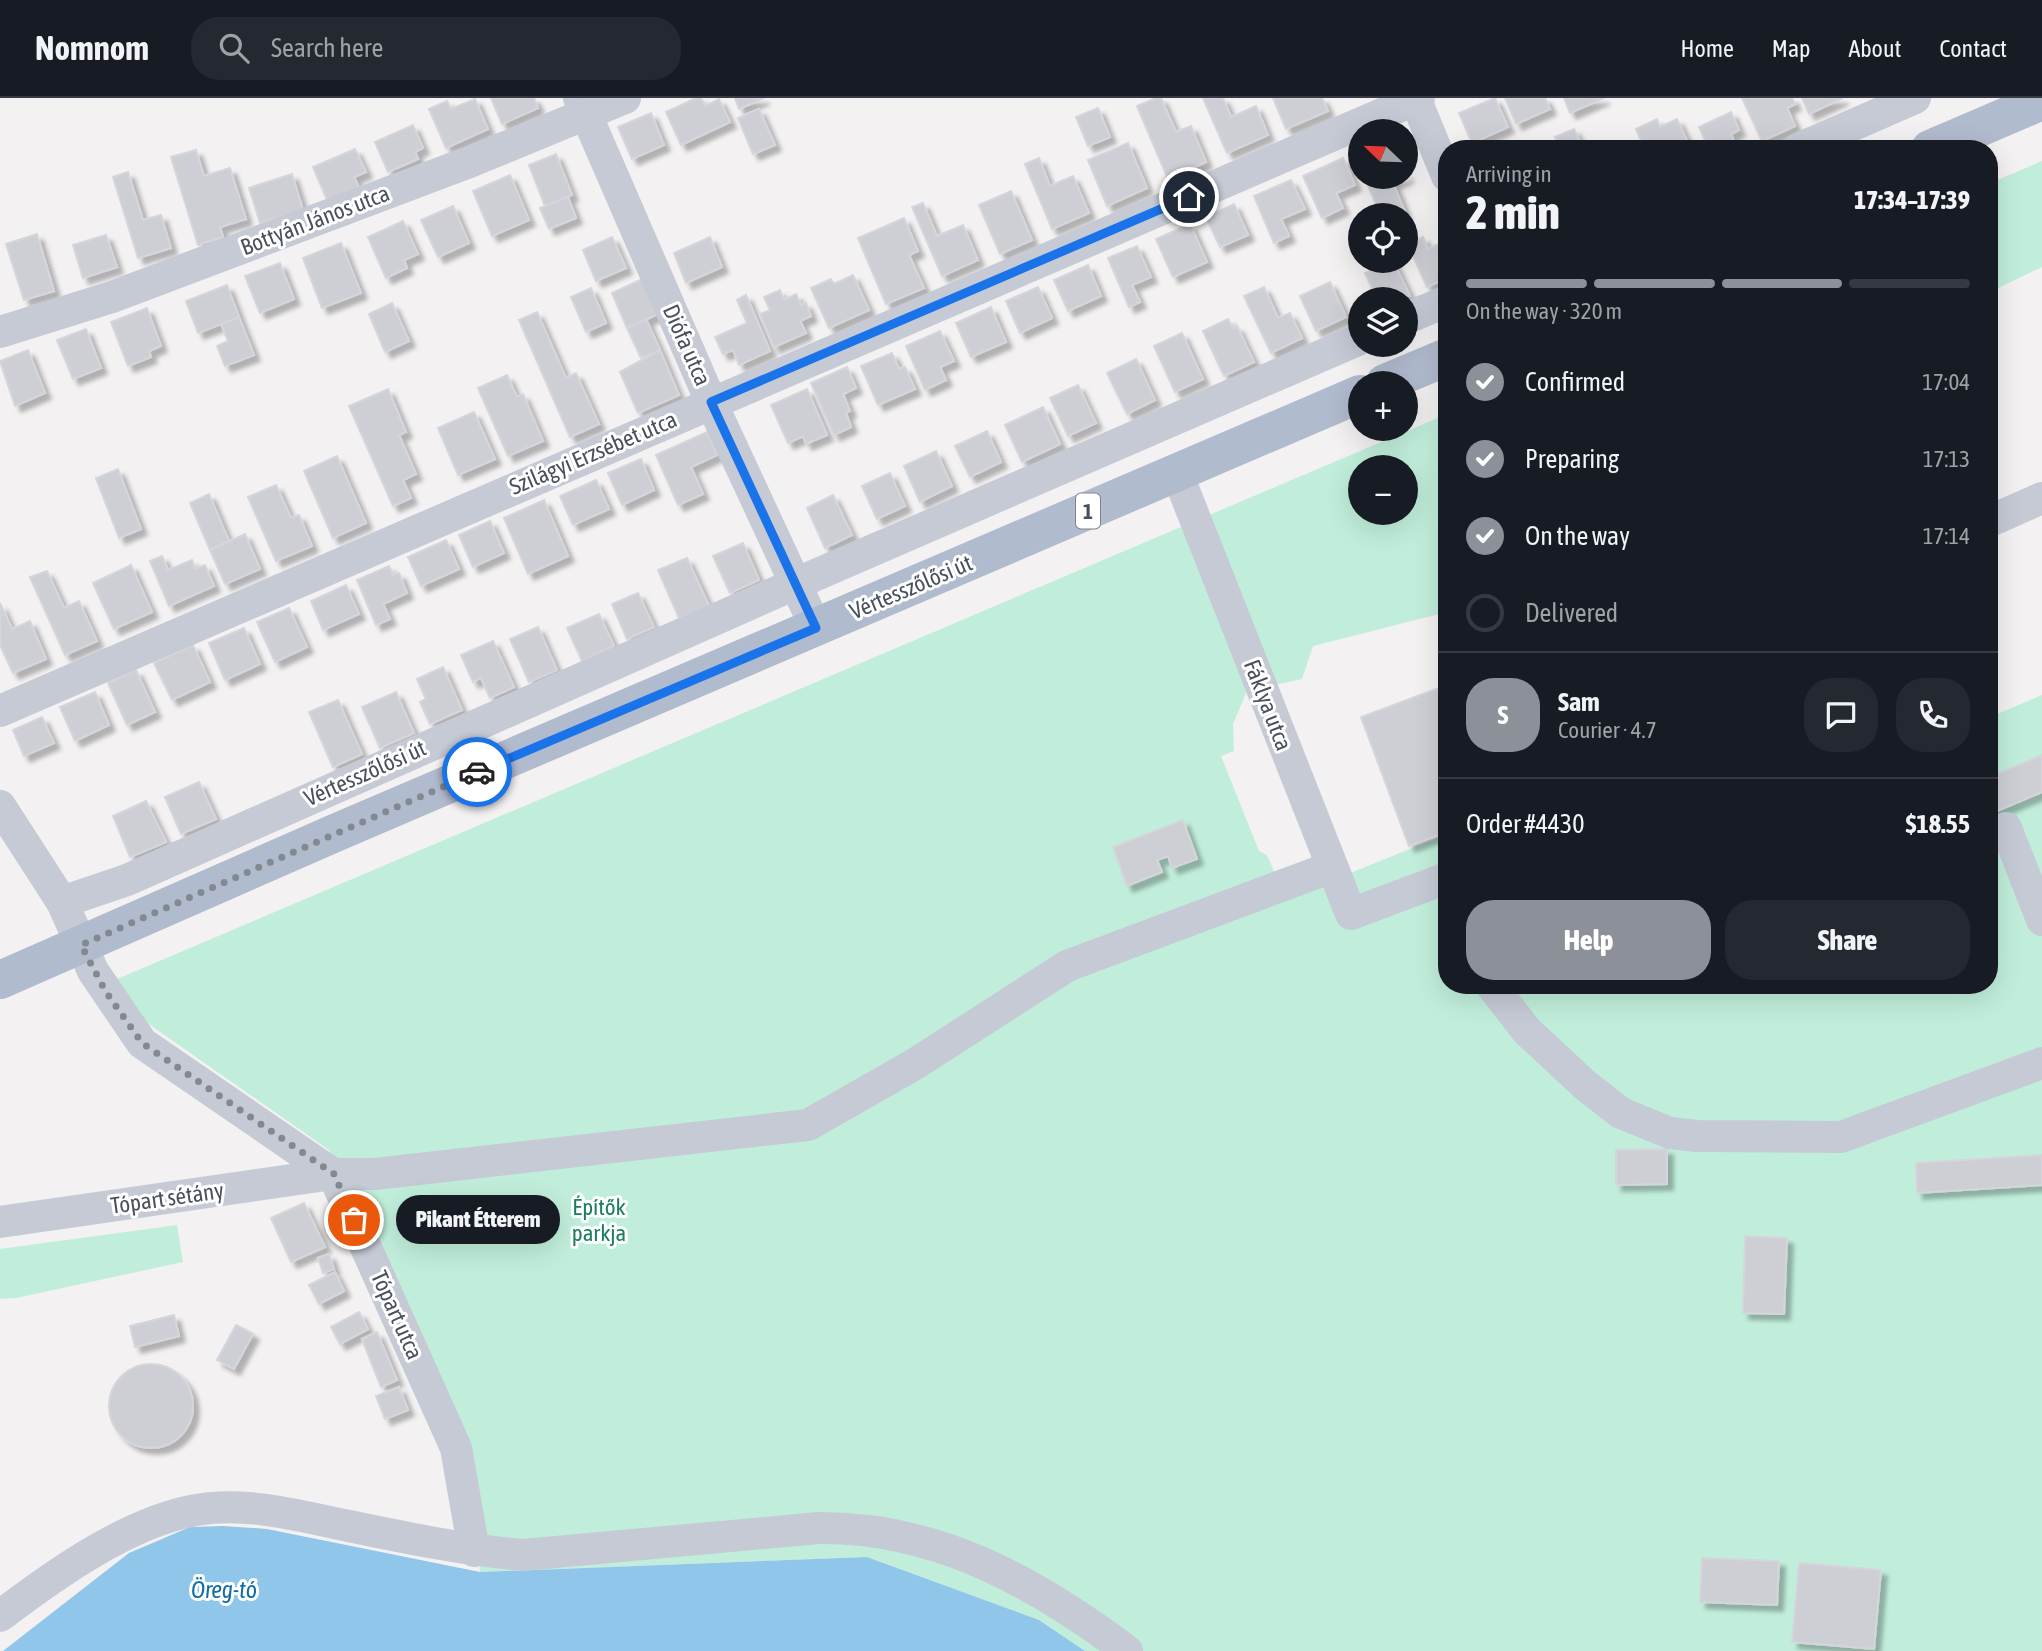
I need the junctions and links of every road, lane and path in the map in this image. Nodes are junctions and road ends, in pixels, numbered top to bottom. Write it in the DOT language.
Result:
graph roads {
  1 [pos="625,98"];
  2 [pos="1915,98"];
  3 [pos="1417,99"];
  4 [pos="2042,100"];
  5 [pos="583,106"];
  6 [pos="1819,140"];
  7 [pos="1951,140"];
  8 [pos="1438,153"];
  9 [pos="1438,305"];
  10 [pos="1418,313"];
  11 [pos="0,332"];
  12 [pos="1348,344"];
  13 [pos="1438,360"];
  14 [pos="1413,371"];
  15 [pos="1348,399"];
  16 [pos="711,402"];
  17 [pos="1177,473"];
  18 [pos="2042,498"];
  19 [pos="1998,517"];
  20 [pos="795,584"];
  21 [pos="816,628"];
  22 [pos="0,710"];
  23 [pos="0,806"];
  24 [pos="2006,828"];
  25 [pos="1332,867"];
  26 [pos="1438,890"];
  27 [pos="62,902"];
  28 [pos="2042,920"];
  29 [pos="81,945"];
  30 [pos="0,980"];
  31 [pos="1498,994"];
  32 [pos="2042,1063"];
  33 [pos="334,1174"];
  34 [pos="0,1222"];
  35 [pos="474,1551"];
  36 [pos="0,1616"];
  37 [pos="1127,1651"];
  1 -- 5 [label="street, Bottyán János utca"];
  2 -- 6 [label="street"];
  3 -- 8 [label="street"];
  3 -- 16 [label="street, Szilágyi Erzsébet utca"];
  4 -- 7 [label="main road"];
  5 -- 11 [label="street, Bottyán János utca"];
  5 -- 16 [label="street, Diófa utca"];
  9 -- 10 [label="street"];
  12 -- 20 [label="street, Vértesszőlősi út"];
  13 -- 14 [label="main road"];
  15 -- 17 [label="main road, Vértesszőlősi út / 1"];
  16 -- 20 [label="street, Diófa utca"];
  16 -- 22 [label="street, Szilágyi Erzsébet utca"];
  17 -- 21 [label="main road, Vértesszőlősi út / 1"];
  17 -- 25 [label="street, Fáklya utca"];
  18 -- 19 [label="street"];
  20 -- 21 [label="street, Diófa utca"];
  20 -- 27 [label="street, Vértesszőlősi út"];
  21 -- 29 [label="main road, Vértesszőlősi út / 1"];
  23 -- 27 [label="street"];
  24 -- 28 [label="street"];
  25 -- 26 [label="street, Fáklya utca"];
  25 -- 33 [label="street, Tópart sétány"];
  27 -- 29 [label="street"];
  29 -- 30 [label="main road, Vértesszőlősi út / 1"];
  29 -- 33 [label="street"];
  31 -- 32 [label="street"];
  33 -- 34 [label="street, Tópart sétány"];
  33 -- 35 [label="street, Tópart utca"];
  35 -- 36 [label="street"];
  35 -- 37 [label="street"];
}
